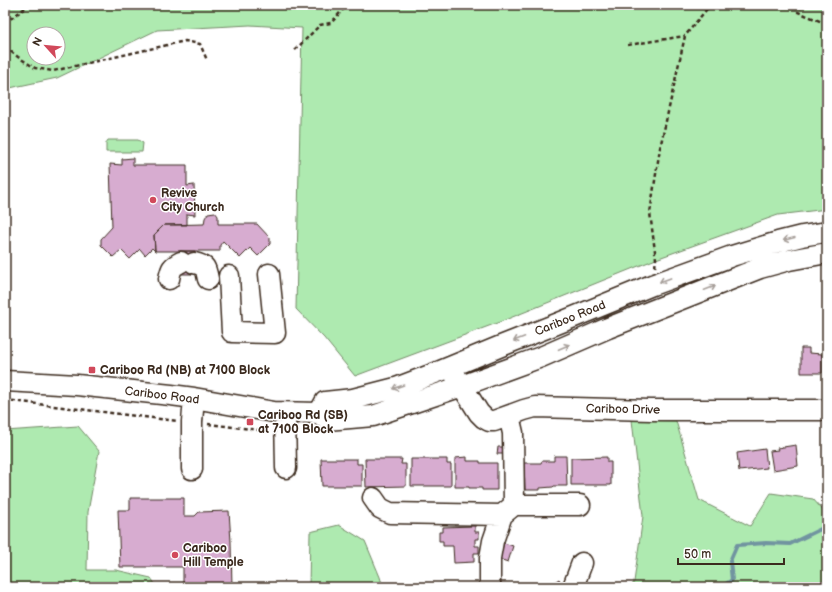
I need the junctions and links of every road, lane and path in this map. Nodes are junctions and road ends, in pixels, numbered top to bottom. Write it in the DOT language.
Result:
graph roads {
  1 [pos="29,5"];
  2 [pos="347,5"];
  3 [pos="710,5"];
  4 [pos="802,5"];
  5 [pos="5,23"];
  6 [pos="827,24"];
  7 [pos="685,36"];
  8 [pos="628,45"];
  9 [pos="5,47"];
  10 [pos="296,50"];
  11 [pos="207,60"];
  12 [pos="827,232"];
  13 [pos="827,253"];
  14 [pos="269,274"];
  15 [pos="229,276"];
  16 [pos="169,279"];
  17 [pos="208,279"];
  18 [pos="652,285"];
  19 [pos="451,367"];
  20 [pos="5,381"];
  21 [pos="462,386"];
  22 [pos="194,398"];
  23 [pos="5,400"];
  24 [pos="827,411"];
  25 [pos="285,413"];
  26 [pos="319,413"];
  27 [pos="509,416"];
  28 [pos="192,422"];
  29 [pos="285,433"];
  30 [pos="286,468"];
  31 [pos="192,469"];
  32 [pos="373,498"];
  33 [pos="580,505"];
  34 [pos="508,510"];
  35 [pos="582,563"];
  36 [pos="491,587"];
  37 [pos="573,587"];
  1 -- 5 [label="path"];
  2 -- 10 [label="path"];
  3 -- 7 [label="path"];
  4 -- 6 [label="path"];
  7 -- 8 [label="path"];
  7 -- 18 [label="path"];
  9 -- 11 [label="path"];
  12 -- 18 [label="street, Cariboo Road, one-way"];
  21 -- 13 [label="street, Cariboo Road, one-way"];
  14 -- 15 [label="street"];
  16 -- 17 [label="street"];
  18 -- 19 [label="street, Cariboo Road, one-way"];
  19 -- 21 [label="street, Cariboo Drive"];
  19 -- 26 [label="street, Cariboo Road, one-way"];
  20 -- 22 [label="street, Cariboo Road"];
  21 -- 26 [label="street, Cariboo Road"];
  21 -- 27 [label="street, Cariboo Drive"];
  22 -- 25 [label="street, Cariboo Road"];
  22 -- 28 [label="street"];
  23 -- 28 [label="path"];
  24 -- 27 [label="street, Cariboo Drive"];
  25 -- 26 [label="street, Cariboo Road"];
  25 -- 29 [label="street"];
  27 -- 34 [label="street"];
  28 -- 29 [label="path"];
  28 -- 31 [label="street"];
  29 -- 30 [label="street"];
  32 -- 34 [label="street"];
  33 -- 34 [label="street"];
  34 -- 36 [label="street"];
  35 -- 37 [label="street"];
}
